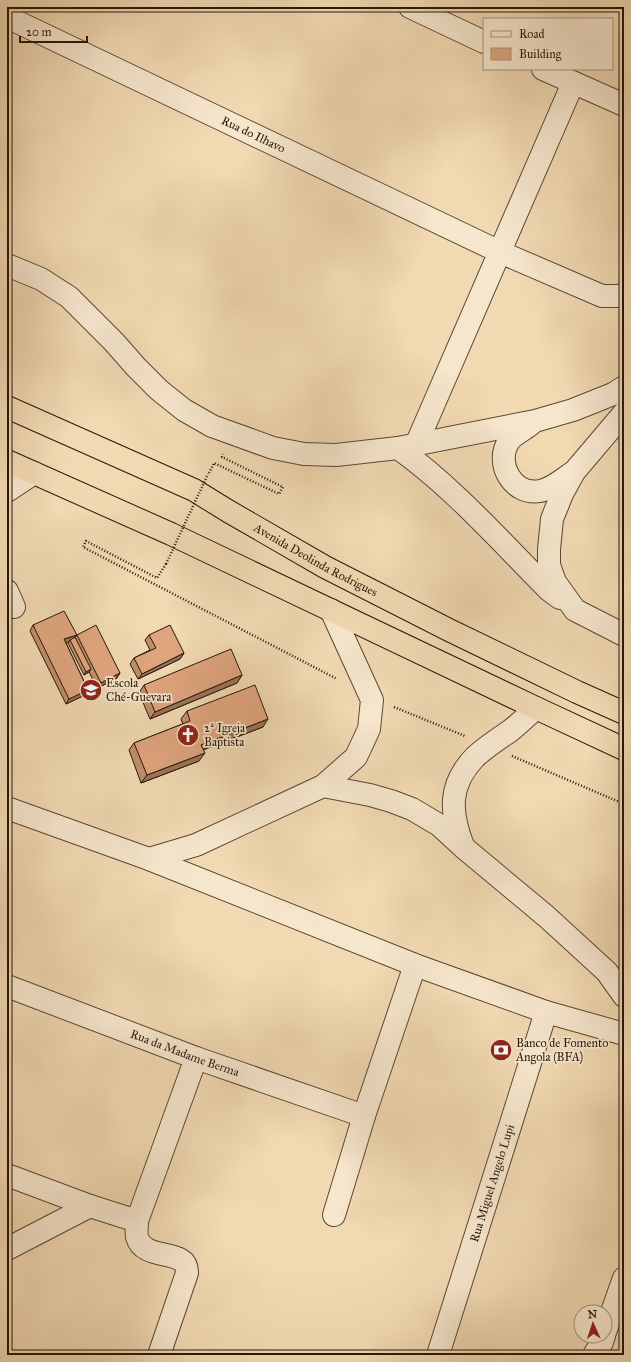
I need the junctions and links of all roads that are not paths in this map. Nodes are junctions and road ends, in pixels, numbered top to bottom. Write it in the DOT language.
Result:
graph roads {
  1 [pos="414,8"];
  2 [pos="7,17"];
  3 [pos="483,42"];
  4 [pos="545,70"];
  5 [pos="573,83"];
  6 [pos="624,105"];
  7 [pos="500,252"];
  8 [pos="7,265"];
  9 [pos="624,294"];
  10 [pos="624,387"];
  11 [pos="7,407"];
  12 [pos="624,413"];
  13 [pos="535,421"];
  14 [pos="407,447"];
  15 [pos="7,461"];
  16 [pos="574,472"];
  17 [pos="34,473"];
  18 [pos="7,491"];
  19 [pos="331,610"];
  20 [pos="575,610"];
  21 [pos="624,635"];
  22 [pos="536,708"];
  23 [pos="624,713"];
  24 [pos="624,749"];
  25 [pos="323,786"];
  26 [pos="7,808"];
  27 [pos="463,847"];
  28 [pos="149,859"];
  29 [pos="415,965"];
  30 [pos="7,986"];
  31 [pos="624,996"];
  32 [pos="546,1012"];
  33 [pos="624,1034"];
  34 [pos="196,1058"];
  35 [pos="364,1116"];
  36 [pos="7,1175"];
  37 [pos="90,1206"];
  38 [pos="334,1215"];
  39 [pos="137,1221"];
  40 [pos="7,1249"];
  41 [pos="624,1278"];
  42 [pos="613,1309"];
  43 [pos="600,1344"];
  44 [pos="162,1354"];
  45 [pos="438,1355"];
  46 [pos="594,1355"];
  1 -- 3 [label="street"];
  2 -- 7 [label="street, Rua do Ilhavo"];
  4 -- 5 [label="street"];
  5 -- 6 [label="street"];
  5 -- 7 [label="street"];
  7 -- 9 [label="street, Rua do Ilhavo"];
  7 -- 14 [label="street"];
  8 -- 14 [label="street"];
  10 -- 13 [label="street"];
  11 -- 23 [label="highway, Avenida Deolinda Rodrigues"];
  12 -- 16 [label="street"];
  13 -- 14 [label="street"];
  13 -- 16 [label="street"];
  14 -- 20 [label="street"];
  15 -- 17 [label="highway"];
  16 -- 20 [label="street"];
  17 -- 18 [label="street"];
  17 -- 19 [label="highway"];
  19 -- 22 [label="highway"];
  19 -- 25 [label="street"];
  20 -- 21 [label="street"];
  22 -- 24 [label="highway"];
  22 -- 27 [label="street"];
  25 -- 27 [label="street"];
  25 -- 28 [label="street"];
  26 -- 28 [label="street"];
  27 -- 31 [label="street"];
  28 -- 29 [label="street"];
  29 -- 32 [label="street"];
  29 -- 35 [label="street"];
  30 -- 34 [label="street, Rua da Madame Berma"];
  32 -- 33 [label="street"];
  32 -- 45 [label="street, Rua Miguel Angelo Lupi"];
  34 -- 35 [label="street, Rua da Madame Berma"];
  34 -- 39 [label="street"];
  35 -- 38 [label="street"];
  36 -- 37 [label="street"];
  37 -- 39 [label="street"];
  37 -- 40 [label="street"];
  39 -- 44 [label="street"];
  41 -- 42 [label="street"];
  43 -- 46 [label="street"];
}
